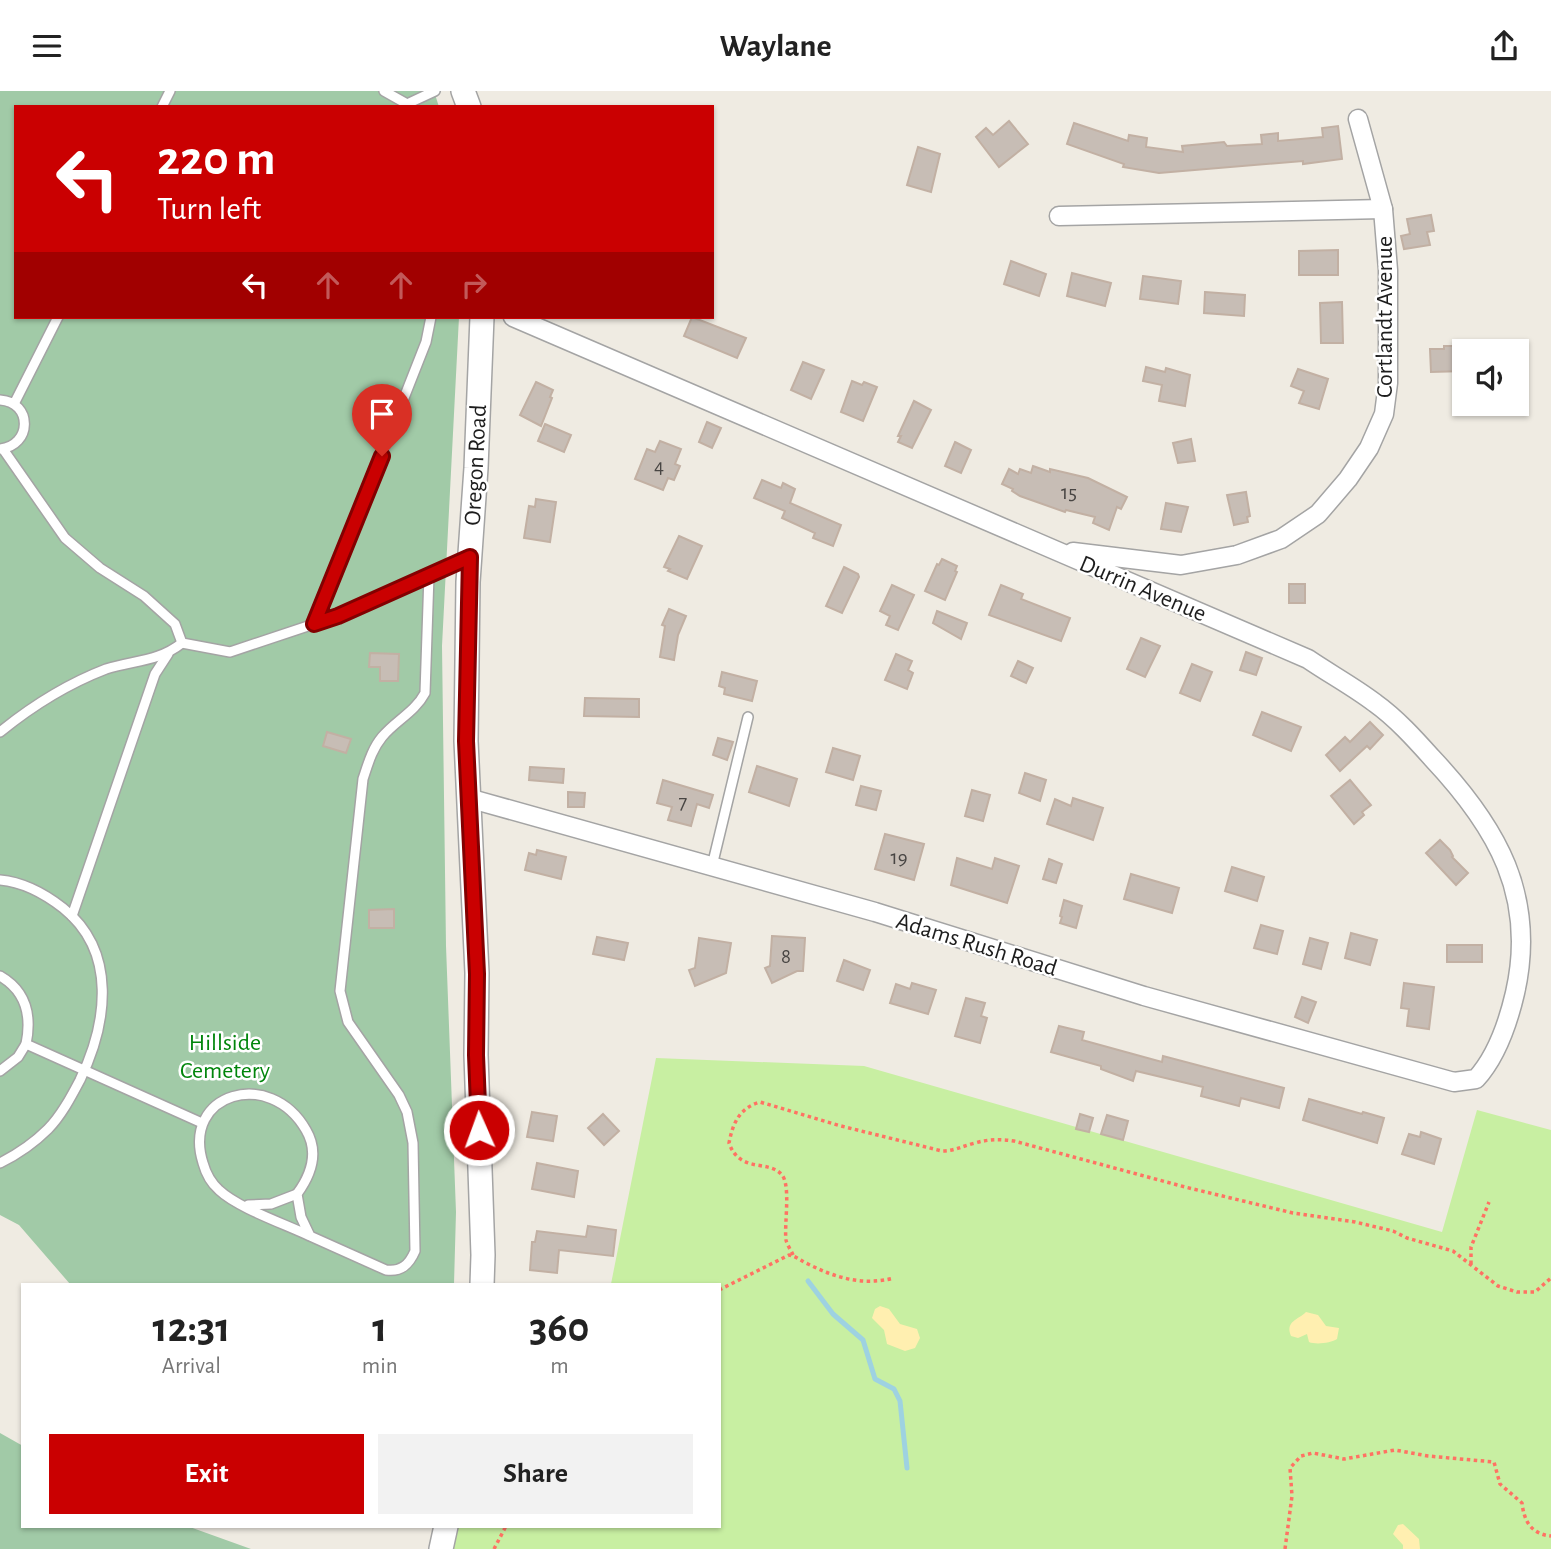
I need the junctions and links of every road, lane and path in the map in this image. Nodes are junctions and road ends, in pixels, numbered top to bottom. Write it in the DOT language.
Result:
graph roads {
  1 [pos="384,91"];
  2 [pos="435,91"];
  3 [pos="407,105"];
  4 [pos="1358,119"];
  5 [pos="1383,209"];
  6 [pos="1059,216"];
  7 [pos="57,319"];
  8 [pos="431,319"];
  9 [pos="482,319"];
  10 [pos="518,319"];
  11 [pos="0,400"];
  12 [pos="14,404"];
  13 [pos="1,449"];
  14 [pos="1053,550"];
  15 [pos="470,557"];
  16 [pos="429,575"];
  17 [pos="314,624"];
  18 [pos="182,643"];
  19 [pos="168,654"];
  20 [pos="748,717"];
  21 [pos="0,732"];
  22 [pos="468,798"];
  23 [pos="712,866"];
  24 [pos="0,880"];
  25 [pos="72,916"];
  26 [pos="0,976"];
  27 [pos="26,1044"];
  28 [pos="85,1070"];
  29 [pos="0,1071"];
  30 [pos="1483,1072"];
  31 [pos="202,1123"];
  32 [pos="0,1163"];
  33 [pos="297,1194"];
  34 [pos="1489,1202"];
  35 [pos="242,1205"];
  36 [pos="310,1236"];
  37 [pos="791,1255"];
  38 [pos="1471,1266"];
  39 [pos="894,1278"];
  40 [pos="1551,1278"];
  41 [pos="482,1283"];
  42 [pos="721,1289"];
  43 [pos="446,1528"];
  44 [pos="505,1528"];
  45 [pos="1551,1536"];
  46 [pos="441,1549"];
  47 [pos="494,1549"];
  48 [pos="1285,1549"];
  1 -- 3 [label="lane"];
  2 -- 3 [label="lane"];
  4 -- 5 [label="street, Cortlandt Avenue"];
  5 -- 6 [label="street"];
  5 -- 14 [label="street, Cortlandt Avenue"];
  7 -- 12 [label="lane"];
  8 -- 17 [label="lane"];
  9 -- 15 [label="street, Oregon Road"];
  10 -- 14 [label="street, Durrin Avenue"];
  11 -- 12 [label="lane"];
  12 -- 13 [label="lane"];
  13 -- 18 [label="lane"];
  14 -- 30 [label="street, Durrin Avenue"];
  15 -- 16 [label="lane"];
  15 -- 22 [label="street, Oregon Road"];
  16 -- 17 [label="lane"];
  16 -- 36 [label="lane"];
  17 -- 18 [label="lane"];
  18 -- 19 [label="lane"];
  19 -- 21 [label="lane"];
  19 -- 25 [label="lane"];
  20 -- 23 [label="lane"];
  22 -- 23 [label="street, Adams Rush Road"];
  22 -- 41 [label="street, Oregon Road"];
  23 -- 30 [label="street, Adams Rush Road"];
  24 -- 25 [label="lane"];
  25 -- 28 [label="lane"];
  26 -- 27 [label="lane"];
  27 -- 28 [label="lane"];
  27 -- 29 [label="lane"];
  28 -- 31 [label="lane"];
  28 -- 32 [label="lane"];
  31 -- 33 [label="lane"];
  31 -- 35 [label="lane"];
  33 -- 35 [label="lane"];
  33 -- 36 [label="lane"];
  34 -- 38 [label="path"];
  35 -- 36 [label="lane"];
  37 -- 38 [label="path"];
  37 -- 39 [label="path"];
  37 -- 42 [label="path"];
  38 -- 40 [label="path"];
  43 -- 46 [label="street"];
  44 -- 47 [label="path"];
  45 -- 48 [label="path"];
}
